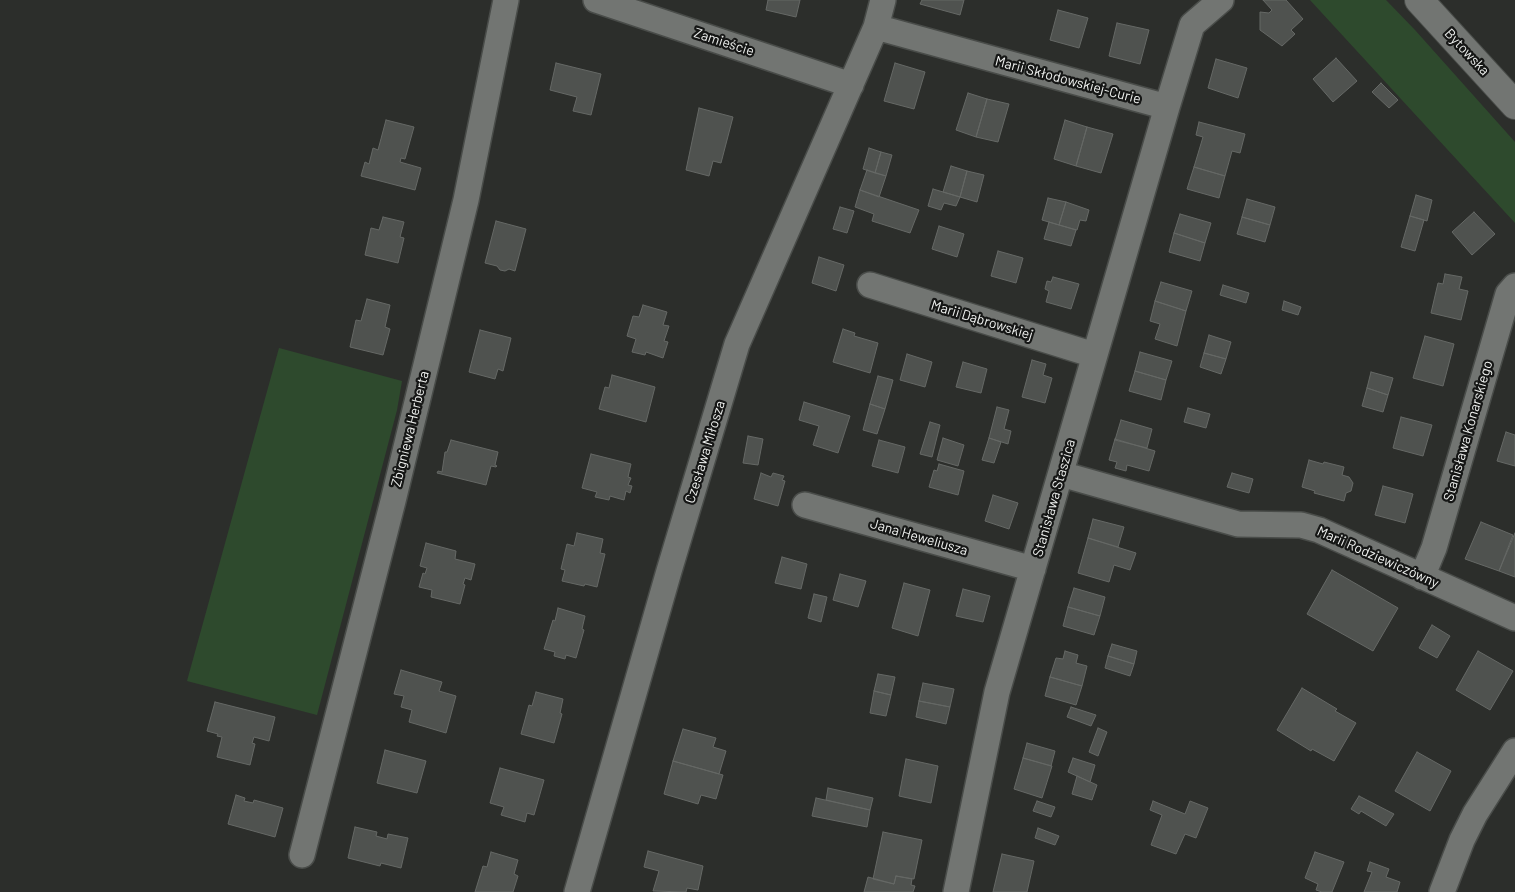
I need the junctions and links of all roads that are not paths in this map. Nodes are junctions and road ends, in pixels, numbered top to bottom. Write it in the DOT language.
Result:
graph roads {
  1 [pos="506,0"];
  2 [pos="596,0"];
  3 [pos="883,0"];
  4 [pos="1221,0"];
  5 [pos="1419,0"];
  6 [pos="876,27"];
  7 [pos="852,85"];
  8 [pos="1515,105"];
  9 [pos="1167,107"];
  10 [pos="870,285"];
  11 [pos="1515,286"];
  12 [pos="1094,355"];
  13 [pos="1061,474"];
  14 [pos="806,505"];
  15 [pos="1033,569"];
  16 [pos="1422,576"];
  17 [pos="1515,618"];
  18 [pos="1515,751"];
  19 [pos="302,855"];
  20 [pos="577,892"];
  21 [pos="956,892"];
  22 [pos="1442,892"];
  1 -- 19 [label="street, Zbigniewa Herberta"];
  2 -- 7 [label="street, Zamieście"];
  3 -- 6 [label="street"];
  4 -- 9 [label="street"];
  5 -- 8 [label="street, Bytowska"];
  6 -- 7 [label="street, Czesława Miłosza"];
  6 -- 9 [label="street, Marii Skłodowskiej-Curie"];
  7 -- 20 [label="street, Czesława Miłosza"];
  9 -- 12 [label="street, Stanisława Staszica"];
  10 -- 12 [label="street, Marii Dąbrowskiej"];
  11 -- 16 [label="street, Stanisława Konarskiego"];
  12 -- 13 [label="street, Stanisława Staszica"];
  13 -- 15 [label="street, Stanisława Staszica"];
  13 -- 16 [label="street, Marii Rodziewiczówny"];
  14 -- 15 [label="street, Jana Heweliusza"];
  15 -- 21 [label="street, Stanisława Staszica"];
  16 -- 17 [label="street, Marii Rodziewiczówny"];
  18 -- 22 [label="street"];
}
